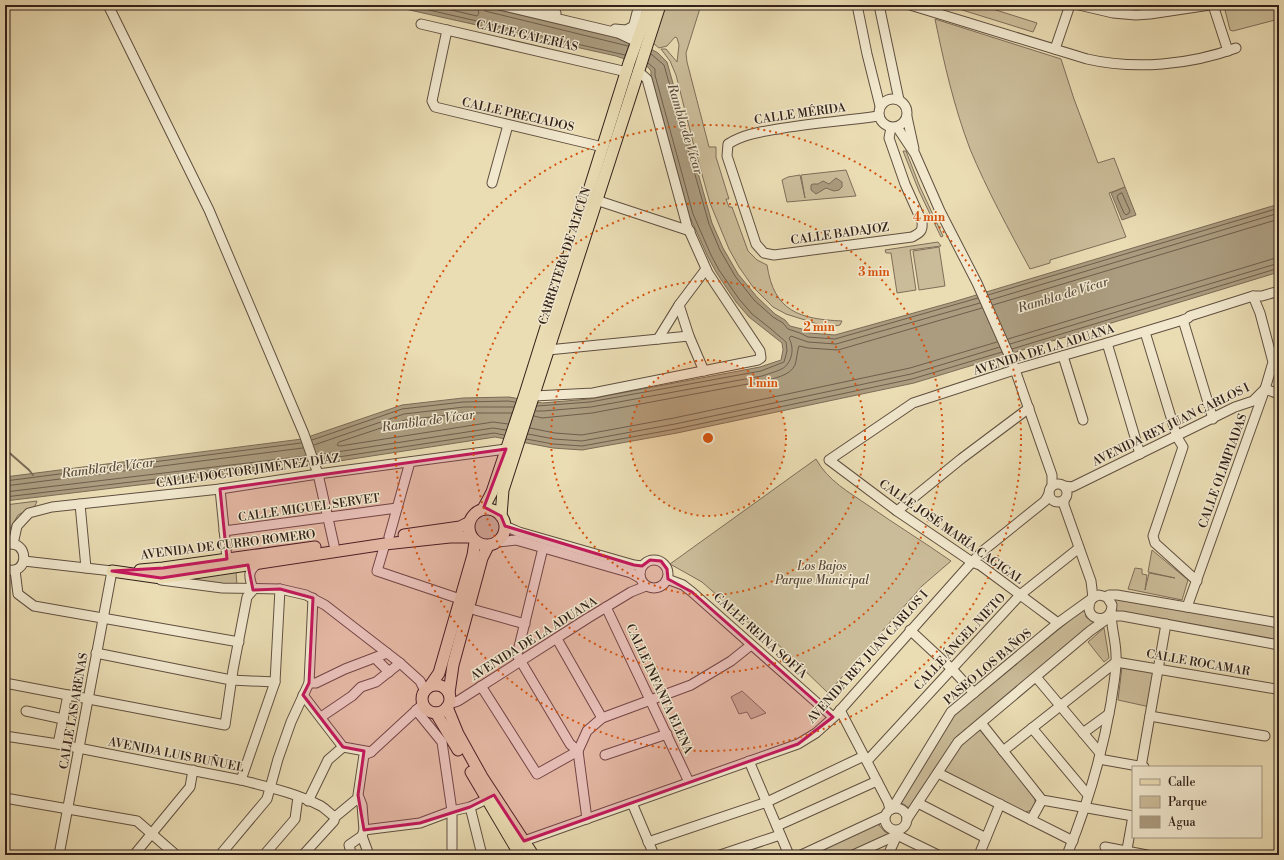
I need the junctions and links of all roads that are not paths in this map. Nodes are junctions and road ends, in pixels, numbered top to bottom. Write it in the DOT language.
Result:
graph roads {
  1 [pos="108,5"];
  2 [pos="500,5"];
  3 [pos="532,5"];
  4 [pos="639,5"];
  5 [pos="650,5"];
  6 [pos="660,5"];
  7 [pos="857,5"];
  8 [pos="879,5"];
  9 [pos="910,5"];
  10 [pos="1070,5"];
  11 [pos="1079,5"];
  12 [pos="1135,5"];
  13 [pos="1211,5"];
  14 [pos="1150,10"];
  15 [pos="1136,15"];
  16 [pos="421,24"];
  17 [pos="632,27"];
  18 [pos="447,30"];
  19 [pos="638,41"];
  20 [pos="1055,49"];
  21 [pos="633,68"];
  22 [pos="899,100"];
  23 [pos="879,111"];
  24 [pos="907,117"];
  25 [pos="508,125"];
  26 [pos="894,127"];
  27 [pos="603,147"];
  28 [pos="915,154"];
  29 [pos="492,183"];
  30 [pos="596,200"];
  31 [pos="690,231"];
  32 [pos="774,255"];
  33 [pos="706,269"];
  34 [pos="1279,291"];
  35 [pos="1253,296"];
  36 [pos="679,306"];
  37 [pos="1183,320"];
  38 [pos="1145,332"];
  39 [pos="688,336"];
  40 [pos="658,339"];
  41 [pos="1107,344"];
  42 [pos="548,350"];
  43 [pos="1063,356"];
  44 [pos="1013,365"];
  45 [pos="704,371"];
  46 [pos="1265,389"];
  47 [pos="1279,394"];
  48 [pos="530,395"];
  49 [pos="1029,408"];
  50 [pos="1214,419"];
  51 [pos="1083,420"];
  52 [pos="1177,436"];
  53 [pos="510,447"];
  54 [pos="1140,454"];
  55 [pos="829,460"];
  56 [pos="410,462"];
  57 [pos="317,471"];
  58 [pos="220,488"];
  59 [pos="1059,494"];
  60 [pos="80,504"];
  61 [pos="397,508"];
  62 [pos="483,509"];
  63 [pos="897,511"];
  64 [pos="328,517"];
  65 [pos="503,521"];
  66 [pos="468,523"];
  67 [pos="224,531"];
  68 [pos="473,539"];
  69 [pos="387,540"];
  70 [pos="493,544"];
  71 [pos="9,545"];
  72 [pos="334,545"];
  73 [pos="543,548"];
  74 [pos="1079,548"];
  75 [pos="227,559"];
  76 [pos="24,561"];
  77 [pos="972,562"];
  78 [pos="257,564"];
  79 [pos="642,566"];
  80 [pos="86,568"];
  81 [pos="5,570"];
  82 [pos="15,570"];
  83 [pos="112,571"];
  84 [pos="138,575"];
  85 [pos="667,579"];
  86 [pos="642,581"];
  87 [pos="1091,581"];
  88 [pos="1197,581"];
  89 [pos="253,590"];
  90 [pos="280,590"];
  91 [pos="1020,595"];
  92 [pos="1105,597"];
  93 [pos="313,598"];
  94 [pos="460,599"];
  95 [pos="1092,599"];
  96 [pos="606,607"];
  97 [pos="1187,607"];
  98 [pos="468,608"];
  99 [pos="1107,617"];
  100 [pos="104,618"];
  101 [pos="1058,623"];
  102 [pos="1279,623"];
  103 [pos="525,624"];
  104 [pos="1166,624"];
  105 [pos="910,630"];
  106 [pos="557,639"];
  107 [pos="239,642"];
  108 [pos="1279,644"];
  109 [pos="751,645"];
  110 [pos="96,652"];
  111 [pos="387,652"];
  112 [pos="375,658"];
  113 [pos="521,661"];
  114 [pos="1116,662"];
  115 [pos="400,663"];
  116 [pos="952,669"];
  117 [pos="1158,669"];
  118 [pos="389,672"];
  119 [pos="1036,677"];
  120 [pos="231,680"];
  121 [pos="275,682"];
  122 [pos="5,683"];
  123 [pos="309,684"];
  124 [pos="481,686"];
  125 [pos="428,688"];
  126 [pos="1276,689"];
  127 [pos="974,693"];
  128 [pos="68,695"];
  129 [pos="303,695"];
  130 [pos="88,699"];
  131 [pos="448,701"];
  132 [pos="652,701"];
  133 [pos="1060,706"];
  134 [pos="420,707"];
  135 [pos="26,710"];
  136 [pos="436,713"];
  137 [pos="836,714"];
  138 [pos="1109,714"];
  139 [pos="1150,716"];
  140 [pos="322,717"];
  141 [pos="602,718"];
  142 [pos="64,719"];
  143 [pos="981,723"];
  144 [pos="1032,728"];
  145 [pos="1083,733"];
  146 [pos="667,734"];
  147 [pos="5,736"];
  148 [pos="1265,736"];
  149 [pos="58,744"];
  150 [pos="343,747"];
  151 [pos="79,748"];
  152 [pos="578,751"];
  153 [pos="1003,751"];
  154 [pos="371,752"];
  155 [pos="605,755"];
  156 [pos="1099,756"];
  157 [pos="865,758"];
  158 [pos="749,761"];
  159 [pos="1137,766"];
  160 [pos="1141,766"];
  161 [pos="193,770"];
  162 [pos="938,773"];
  163 [pos="241,780"];
  164 [pos="877,780"];
  165 [pos="690,782"];
  166 [pos="271,788"];
  167 [pos="1088,795"];
  168 [pos="298,797"];
  169 [pos="5,798"];
  170 [pos="358,798"];
  171 [pos="486,798"];
  172 [pos="1042,800"];
  173 [pos="308,801"];
  174 [pos="767,802"];
  175 [pos="632,803"];
  176 [pos="918,803"];
  177 [pos="1000,804"];
  178 [pos="470,807"];
  179 [pos="68,808"];
  180 [pos="1084,808"];
  181 [pos="452,811"];
  182 [pos="889,811"];
  183 [pos="1132,816"];
  184 [pos="335,817"];
  185 [pos="587,819"];
  186 [pos="907,820"];
  187 [pos="1030,820"];
  188 [pos="1132,821"];
  189 [pos="778,830"];
  190 [pos="899,832"];
  191 [pos="363,833"];
  192 [pos="152,834"];
  193 [pos="986,838"];
  194 [pos="524,841"];
  195 [pos="1073,841"];
  196 [pos="648,842"];
  197 [pos="1105,847"];
  198 [pos="1126,853"];
  199 [pos="223,854"];
  200 [pos="59,855"];
  201 [pos="134,855"];
  202 [pos="176,855"];
  203 [pos="264,855"];
  204 [pos="303,855"];
  205 [pos="349,855"];
  206 [pos="369,855"];
  207 [pos="452,855"];
  208 [pos="482,855"];
  209 [pos="520,855"];
  210 [pos="533,855"];
  211 [pos="654,855"];
  212 [pos="720,855"];
  213 [pos="789,855"];
  214 [pos="801,855"];
  215 [pos="853,855"];
  216 [pos="888,855"];
  217 [pos="938,855"];
  218 [pos="979,855"];
  219 [pos="1067,855"];
  220 [pos="1147,855"];
  1 -- 57 [label="street"];
  2 -- 19 [label="street"];
  3 -- 17 [label="street"];
  4 -- 17 [label="street"];
  5 -- 19 [label="main road, CARRETERA DE ALICÚN"];
  6 -- 19 [label="main road, CARRETERA DE ALICÚN"];
  7 -- 23 [label="street"];
  8 -- 22 [label="street"];
  9 -- 20 [label="street"];
  10 -- 20 [label="street"];
  11 -- 15 [label="street"];
  12 -- 15 [label="street"];
  13 -- 14 [label="street"];
  13 -- 20 [label="street"];
  14 -- 15 [label="street"];
  16 -- 18 [label="street, CALLE GALERÍAS"];
  17 -- 19 [label="street"];
  18 -- 21 [label="street, CALLE GALERÍAS"];
  18 -- 25 [label="street, CALLE PRECIADOS"];
  19 -- 21 [label="main road, CARRETERA DE ALICÚN"];
  21 -- 27 [label="main road, CARRETERA DE ALICÚN"];
  21 -- 30 [label="main road, CARRETERA DE ALICÚN"];
  21 -- 31 [label="street"];
  22 -- 23 [label="street"];
  22 -- 24 [label="street"];
  23 -- 26 [label="street"];
  23 -- 32 [label="street, CALLE MÉRIDA"];
  24 -- 26 [label="street"];
  24 -- 28 [label="street"];
  25 -- 27 [label="street, CALLE PRECIADOS"];
  25 -- 29 [label="street"];
  26 -- 28 [label="street"];
  26 -- 32 [label="street, CALLE BADAJOZ"];
  27 -- 48 [label="main road, CARRETERA DE ALICÚN"];
  28 -- 44 [label="street"];
  30 -- 31 [label="street"];
  30 -- 42 [label="main road, CARRETERA DE ALICÚN"];
  31 -- 33 [label="street"];
  33 -- 36 [label="street"];
  33 -- 45 [label="street"];
  34 -- 35 [label="street, AVENIDA DE LA ADUANA"];
  35 -- 37 [label="street, AVENIDA DE LA ADUANA"];
  35 -- 46 [label="street, CALLE OLIMPIADAS"];
  36 -- 39 [label="street"];
  36 -- 40 [label="street"];
  37 -- 38 [label="street, AVENIDA DE LA ADUANA"];
  37 -- 50 [label="street"];
  38 -- 41 [label="street, AVENIDA DE LA ADUANA"];
  38 -- 52 [label="street"];
  39 -- 40 [label="street"];
  39 -- 45 [label="street"];
  40 -- 42 [label="street"];
  41 -- 43 [label="street, AVENIDA DE LA ADUANA"];
  41 -- 54 [label="street"];
  42 -- 48 [label="main road, CARRETERA DE ALICÚN"];
  43 -- 44 [label="street, AVENIDA DE LA ADUANA"];
  43 -- 51 [label="street"];
  44 -- 49 [label="street"];
  44 -- 55 [label="street, AVENIDA DE LA ADUANA"];
  45 -- 48 [label="street"];
  46 -- 47 [label="street, AVENIDA REY JUAN CARLOS I"];
  46 -- 50 [label="street, AVENIDA REY JUAN CARLOS I"];
  46 -- 88 [label="street, CALLE OLIMPIADAS"];
  48 -- 53 [label="main road, CARRETERA DE ALICÚN"];
  49 -- 59 [label="street"];
  49 -- 63 [label="street"];
  50 -- 52 [label="street, AVENIDA REY JUAN CARLOS I"];
  52 -- 54 [label="street, AVENIDA REY JUAN CARLOS I"];
  52 -- 88 [label="street"];
  53 -- 56 [label="street, CALLE DOCTOR JIMÉNEZ DÍAZ"];
  53 -- 62 [label="main road, CARRETERA DE ALICÚN"];
  53 -- 65 [label="main road, CARRETERA DE ALICÚN"];
  54 -- 59 [label="street, AVENIDA REY JUAN CARLOS I"];
  55 -- 63 [label="street, CALLE JOSÉ MARÍA CAGIGAL"];
  56 -- 57 [label="street, CALLE DOCTOR JIMÉNEZ DÍAZ"];
  56 -- 61 [label="street"];
  57 -- 58 [label="street, CALLE DOCTOR JIMÉNEZ DÍAZ"];
  57 -- 64 [label="street"];
  58 -- 60 [label="street, CALLE DOCTOR JIMÉNEZ DÍAZ"];
  58 -- 67 [label="street"];
  59 -- 74 [label="street"];
  59 -- 77 [label="street, AVENIDA REY JUAN CARLOS I"];
  60 -- 71 [label="street, CALLE DOCTOR JIMÉNEZ DÍAZ"];
  60 -- 80 [label="street"];
  61 -- 64 [label="street, CALLE MIGUEL SERVET"];
  61 -- 69 [label="street"];
  62 -- 65 [label="main road"];
  62 -- 66 [label="main road"];
  63 -- 77 [label="street, CALLE JOSÉ MARÍA CAGIGAL"];
  64 -- 67 [label="street, CALLE MIGUEL SERVET"];
  64 -- 72 [label="street"];
  65 -- 70 [label="main road"];
  65 -- 79 [label="street"];
  66 -- 68 [label="main road"];
  66 -- 69 [label="main road, AVENIDA DE CURRO ROMERO"];
  67 -- 75 [label="street"];
  68 -- 69 [label="main road, AVENIDA DE CURRO ROMERO"];
  68 -- 70 [label="main road"];
  68 -- 94 [label="main road"];
  69 -- 72 [label="main road, AVENIDA DE CURRO ROMERO"];
  69 -- 78 [label="main road, AVENIDA DE CURRO ROMERO"];
  69 -- 94 [label="street"];
  70 -- 73 [label="street"];
  70 -- 98 [label="main road"];
  71 -- 76 [label="street"];
  72 -- 75 [label="main road, AVENIDA DE CURRO ROMERO"];
  73 -- 86 [label="street"];
  73 -- 103 [label="street"];
  74 -- 87 [label="street"];
  74 -- 91 [label="street, CALLE ÁNGEL NIETO"];
  75 -- 83 [label="main road, AVENIDA DE CURRO ROMERO"];
  76 -- 80 [label="street"];
  76 -- 82 [label="street"];
  77 -- 91 [label="street, CALLE JOSÉ MARÍA CAGIGAL"];
  77 -- 105 [label="street, AVENIDA REY JUAN CARLOS I"];
  78 -- 84 [label="main road, AVENIDA DE CURRO ROMERO"];
  78 -- 89 [label="street"];
  79 -- 85 [label="street"];
  79 -- 86 [label="street"];
  80 -- 83 [label="street"];
  81 -- 82 [label="street"];
  82 -- 100 [label="street"];
  83 -- 84 [label="main road, AVENIDA DE CURRO ROMERO"];
  83 -- 100 [label="street, CALLE LAS ARENAS"];
  84 -- 89 [label="street"];
  85 -- 86 [label="street"];
  85 -- 109 [label="street, CALLE REINA SOFÍA"];
  86 -- 96 [label="street, AVENIDA DE LA ADUANA"];
  87 -- 92 [label="street"];
  87 -- 95 [label="street"];
  88 -- 97 [label="street, CALLE OLIMPIADAS"];
  89 -- 90 [label="street"];
  89 -- 107 [label="street"];
  90 -- 93 [label="street"];
  90 -- 121 [label="street"];
  91 -- 101 [label="street, CALLE JOSÉ MARÍA CAGIGAL"];
  91 -- 116 [label="street, CALLE ÁNGEL NIETO"];
  92 -- 95 [label="street"];
  92 -- 97 [label="street"];
  92 -- 99 [label="street"];
  93 -- 111 [label="street"];
  93 -- 123 [label="street"];
  94 -- 125 [label="main road"];
  95 -- 99 [label="street"];
  95 -- 101 [label="street, PASEO LOS BAÑOS"];
  96 -- 106 [label="street, AVENIDA DE LA ADUANA"];
  96 -- 132 [label="street, CALLE INFANTA ELENA"];
  97 -- 102 [label="street"];
  98 -- 103 [label="street"];
  98 -- 131 [label="main road"];
  99 -- 104 [label="street"];
  99 -- 114 [label="street"];
  99 -- 119 [label="street"];
  100 -- 107 [label="street"];
  100 -- 110 [label="street, CALLE LAS ARENAS"];
  101 -- 127 [label="street, PASEO LOS BAÑOS"];
  103 -- 113 [label="street"];
  104 -- 108 [label="street"];
  104 -- 117 [label="street"];
  105 -- 116 [label="street"];
  105 -- 137 [label="street, AVENIDA REY JUAN CARLOS I"];
  106 -- 113 [label="street, AVENIDA DE LA ADUANA"];
  106 -- 141 [label="street"];
  107 -- 120 [label="street"];
  109 -- 132 [label="street"];
  109 -- 137 [label="street, CALLE REINA SOFÍA"];
  110 -- 120 [label="street"];
  110 -- 130 [label="street, CALLE LAS ARENAS"];
  111 -- 112 [label="street"];
  111 -- 115 [label="street"];
  112 -- 118 [label="street"];
  112 -- 123 [label="street"];
  113 -- 124 [label="street, AVENIDA DE LA ADUANA"];
  113 -- 152 [label="street"];
  114 -- 117 [label="street, CALLE ROCAMAR"];
  114 -- 133 [label="street"];
  114 -- 138 [label="street"];
  115 -- 118 [label="street"];
  115 -- 125 [label="street"];
  116 -- 127 [label="street"];
  116 -- 157 [label="street, CALLE ÁNGEL NIETO"];
  117 -- 126 [label="street, CALLE ROCAMAR"];
  117 -- 139 [label="street"];
  118 -- 140 [label="street"];
  119 -- 133 [label="street"];
  119 -- 143 [label="street"];
  120 -- 121 [label="street"];
  120 -- 130 [label="street"];
  121 -- 163 [label="street"];
  122 -- 128 [label="street"];
  123 -- 129 [label="street"];
  124 -- 131 [label="street, AVENIDA DE LA ADUANA"];
  124 -- 152 [label="street"];
  125 -- 131 [label="main road"];
  125 -- 134 [label="main road"];
  127 -- 182 [label="street, PASEO LOS BAÑOS"];
  128 -- 130 [label="street"];
  128 -- 142 [label="street"];
  129 -- 140 [label="street"];
  129 -- 166 [label="street"];
  130 -- 151 [label="street, CALLE LAS ARENAS"];
  131 -- 136 [label="main road"];
  131 -- 194 [label="main road"];
  132 -- 141 [label="street"];
  132 -- 146 [label="street, CALLE INFANTA ELENA"];
  133 -- 144 [label="street"];
  133 -- 145 [label="street"];
  134 -- 136 [label="main road"];
  134 -- 154 [label="street"];
  134 -- 181 [label="street"];
  135 -- 142 [label="street"];
  136 -- 171 [label="main road"];
  137 -- 157 [label="street"];
  137 -- 158 [label="street, AVENIDA REY JUAN CARLOS I"];
  138 -- 145 [label="street"];
  138 -- 156 [label="street"];
  139 -- 148 [label="street"];
  139 -- 160 [label="street"];
  140 -- 150 [label="street"];
  141 -- 152 [label="street"];
  142 -- 149 [label="street"];
  143 -- 153 [label="street"];
  143 -- 162 [label="street"];
  144 -- 153 [label="street"];
  144 -- 167 [label="street"];
  145 -- 156 [label="street"];
  146 -- 155 [label="street"];
  146 -- 165 [label="street, CALLE INFANTA ELENA"];
  147 -- 149 [label="street, AVENIDA LUIS BUÑUEL"];
  149 -- 151 [label="street, AVENIDA LUIS BUÑUEL"];
  150 -- 154 [label="street"];
  150 -- 173 [label="street"];
  151 -- 161 [label="street, AVENIDA LUIS BUÑUEL"];
  151 -- 179 [label="street, CALLE LAS ARENAS"];
  152 -- 185 [label="street"];
  153 -- 172 [label="street"];
  154 -- 170 [label="street"];
  156 -- 159 [label="street"];
  156 -- 167 [label="street"];
  157 -- 164 [label="street"];
  157 -- 174 [label="street"];
  158 -- 165 [label="street, AVENIDA REY JUAN CARLOS I"];
  158 -- 174 [label="street"];
  161 -- 163 [label="street, AVENIDA LUIS BUÑUEL"];
  161 -- 192 [label="street"];
  162 -- 176 [label="street"];
  162 -- 177 [label="street"];
  163 -- 166 [label="street, AVENIDA LUIS BUÑUEL"];
  164 -- 182 [label="street"];
  164 -- 189 [label="street"];
  165 -- 175 [label="street, AVENIDA REY JUAN CARLOS I"];
  166 -- 168 [label="street, AVENIDA LUIS BUÑUEL"];
  166 -- 199 [label="street"];
  167 -- 180 [label="street"];
  168 -- 173 [label="street, AVENIDA LUIS BUÑUEL"];
  168 -- 203 [label="street"];
  169 -- 179 [label="street"];
  170 -- 184 [label="street"];
  170 -- 191 [label="street"];
  171 -- 178 [label="street"];
  171 -- 209 [label="main road"];
  172 -- 180 [label="street"];
  172 -- 187 [label="street"];
  173 -- 184 [label="street, AVENIDA LUIS BUÑUEL"];
  174 -- 189 [label="street"];
  174 -- 196 [label="street"];
  175 -- 185 [label="street, AVENIDA REY JUAN CARLOS I"];
  175 -- 196 [label="street"];
  176 -- 186 [label="street"];
  176 -- 193 [label="street"];
  177 -- 187 [label="street"];
  177 -- 193 [label="street"];
  178 -- 181 [label="street"];
  178 -- 208 [label="street"];
  179 -- 192 [label="street"];
  179 -- 200 [label="street, CALLE LAS ARENAS"];
  180 -- 183 [label="street"];
  180 -- 195 [label="street"];
  181 -- 191 [label="street"];
  181 -- 207 [label="street"];
  182 -- 186 [label="street"];
  182 -- 190 [label="street"];
  182 -- 214 [label="street"];
  184 -- 204 [label="street"];
  185 -- 194 [label="street, AVENIDA REY JUAN CARLOS I"];
  186 -- 190 [label="street"];
  187 -- 195 [label="street"];
  188 -- 198 [label="street"];
  189 -- 212 [label="street"];
  189 -- 213 [label="street"];
  190 -- 215 [label="street"];
  190 -- 216 [label="street"];
  190 -- 217 [label="street"];
  191 -- 205 [label="street"];
  191 -- 206 [label="street"];
  192 -- 201 [label="street"];
  192 -- 202 [label="street"];
  193 -- 218 [label="street"];
  194 -- 210 [label="main road"];
  195 -- 219 [label="street"];
  196 -- 211 [label="street"];
  197 -- 198 [label="street"];
  198 -- 220 [label="street"];
}
